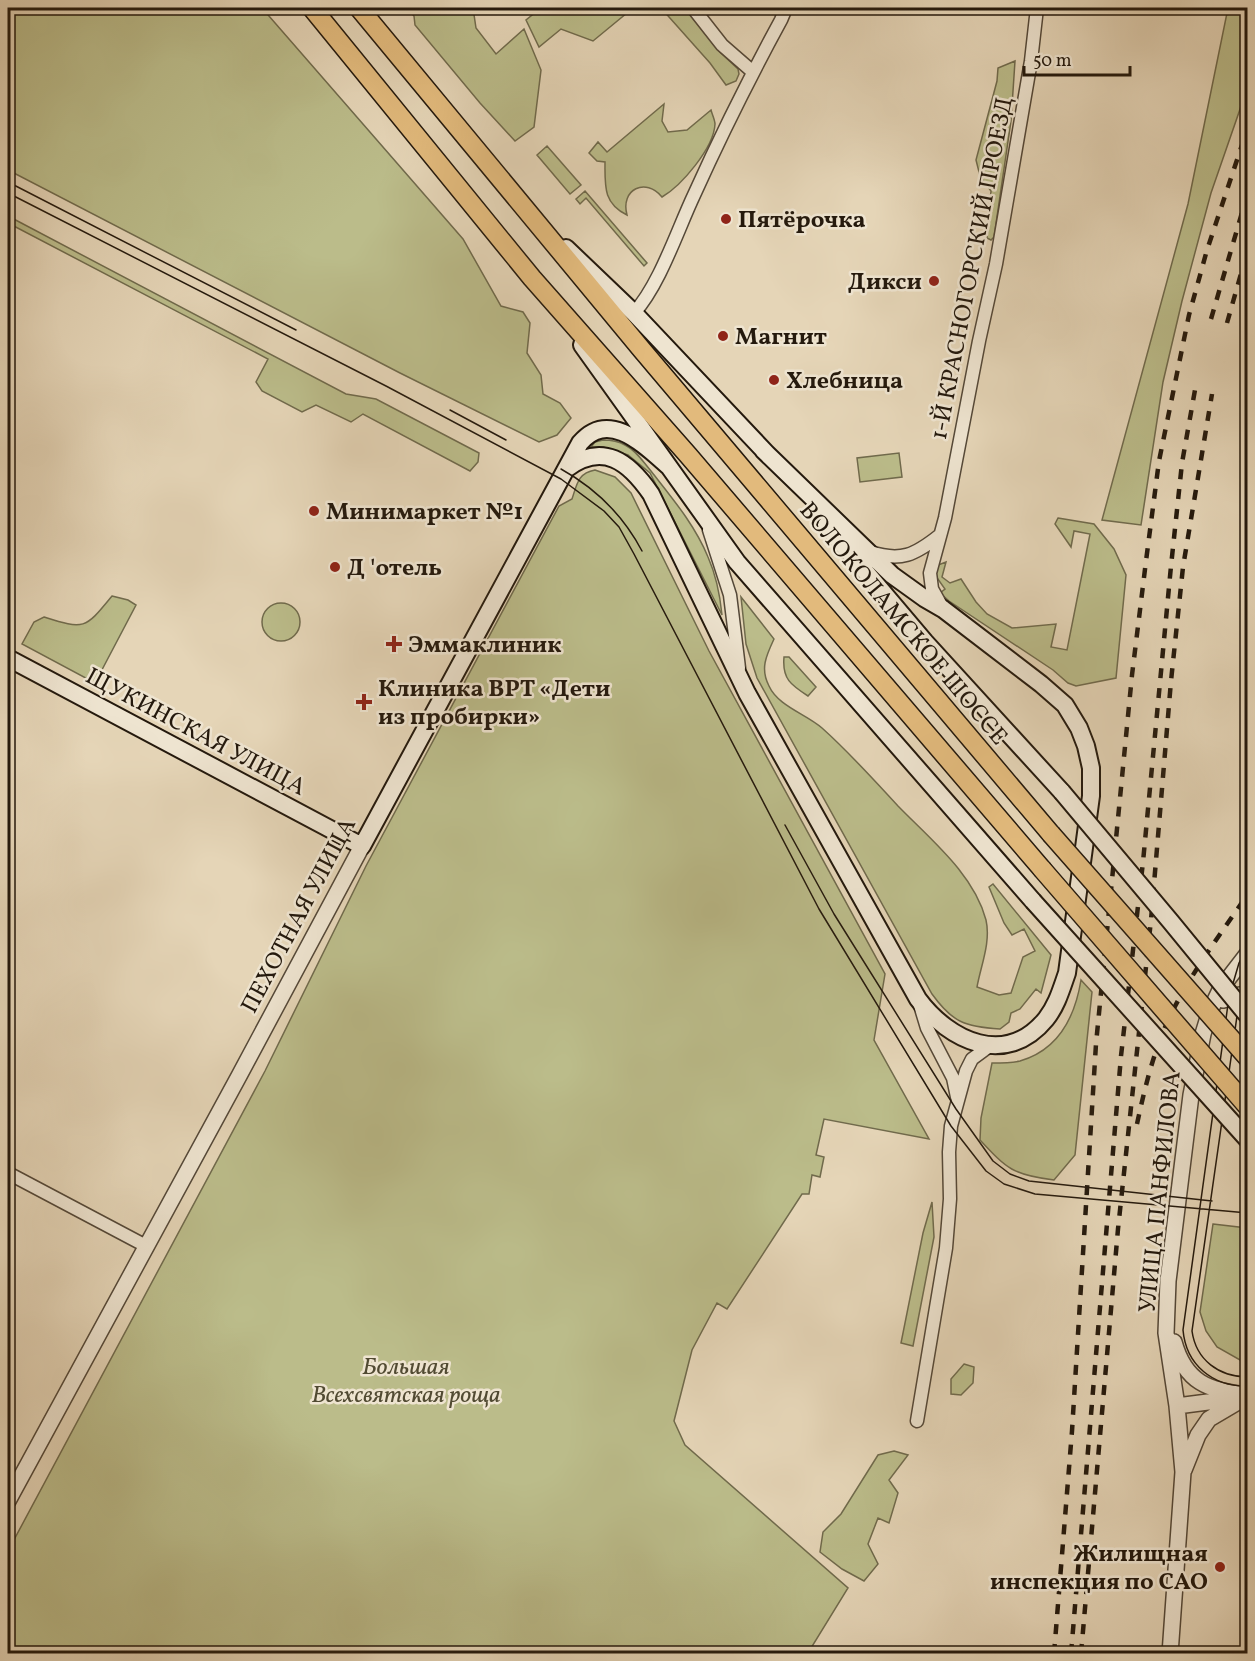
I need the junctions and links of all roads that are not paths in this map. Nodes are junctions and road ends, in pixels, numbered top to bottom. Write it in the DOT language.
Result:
graph roads {
  1 [pos="312,8"];
  2 [pos="359,8"];
  3 [pos="693,8"];
  4 [pos="786,8"];
  5 [pos="1037,8"];
  6 [pos="753,72"];
  7 [pos="531,215"];
  8 [pos="547,295"];
  9 [pos="634,313"];
  10 [pos="763,450"];
  11 [pos="668,466"];
  12 [pos="566,469"];
  13 [pos="705,518"];
  14 [pos="940,536"];
  15 [pos="865,550"];
  16 [pos="943,609"];
  17 [pos="8,658"];
  18 [pos="747,693"];
  19 [pos="362,846"];
  20 [pos="1248,953"];
  21 [pos="1248,996"];
  22 [pos="918,999"];
  23 [pos="1248,1016"];
  24 [pos="1208,1017"];
  25 [pos="991,1045"];
  26 [pos="1248,1058"];
  27 [pos="957,1098"];
  28 [pos="1248,1107"];
  29 [pos="1248,1140"];
  30 [pos="8,1173"];
  31 [pos="146,1246"];
  32 [pos="1168,1318"];
  33 [pos="1248,1395"];
  34 [pos="1177,1407"];
  35 [pos="917,1421"];
  36 [pos="1183,1472"];
  37 [pos="8,1501"];
  38 [pos="1170,1653"];
  1 -- 8 [label="main road"];
  2 -- 7 [label="main road, ВОЛОКОЛАМСКОЕ ШОССЕ"];
  3 -- 6 [label="street"];
  4 -- 6 [label="street"];
  5 -- 14 [label="street, 1-Й КРАСНОГОРСКИЙ ПРОЕЗД"];
  6 -- 9 [label="street"];
  7 -- 9 [label="main road, ВОЛОКОЛАМСКОЕ ШОССЕ"];
  7 -- 26 [label="main road, ВОЛОКОЛАМСКОЕ ШОССЕ, bridge"];
  8 -- 11 [label="main road"];
  8 -- 28 [label="main road, bridge"];
  9 -- 10 [label="main road, ВОЛОКОЛАМСКОЕ ШОССЕ"];
  10 -- 15 [label="main road"];
  10 -- 23 [label="main road, ВОЛОКОЛАМСКОЕ ШОССЕ, bridge"];
  11 -- 12 [label="main road, ПЕХОТНАЯ УЛИЦА"];
  11 -- 13 [label="main road"];
  12 -- 18 [label="main road"];
  12 -- 19 [label="main road, ПЕХОТНАЯ УЛИЦА"];
  13 -- 18 [label="street"];
  13 -- 29 [label="main road, bridge"];
  14 -- 15 [label="street"];
  14 -- 16 [label="street, 1-Й КРАСНОГОРСКИЙ ПРОЕЗД"];
  15 -- 16 [label="main road"];
  16 -- 25 [label="main road"];
  17 -- 19 [label="main road, ЩУКИНСКАЯ УЛИЦА"];
  18 -- 22 [label="main road"];
  19 -- 31 [label="street, ПЕХОТНАЯ УЛИЦА"];
  20 -- 24 [label="street, УЛИЦА ПАНФИЛОВА"];
  21 -- 24 [label="street"];
  22 -- 25 [label="main road"];
  22 -- 27 [label="street"];
  24 -- 32 [label="street, УЛИЦА ПАНФИЛОВА"];
  25 -- 27 [label="street"];
  27 -- 35 [label="street"];
  30 -- 31 [label="street"];
  31 -- 37 [label="street, ПЕХОТНАЯ УЛИЦА"];
  32 -- 33 [label="street"];
  32 -- 34 [label="street, УЛИЦА ПАНФИЛОВА"];
  33 -- 34 [label="street"];
  33 -- 36 [label="street"];
  34 -- 36 [label="street, УЛИЦА ПАНФИЛОВА"];
  36 -- 38 [label="street, УЛИЦА ПАНФИЛОВА"];
}
